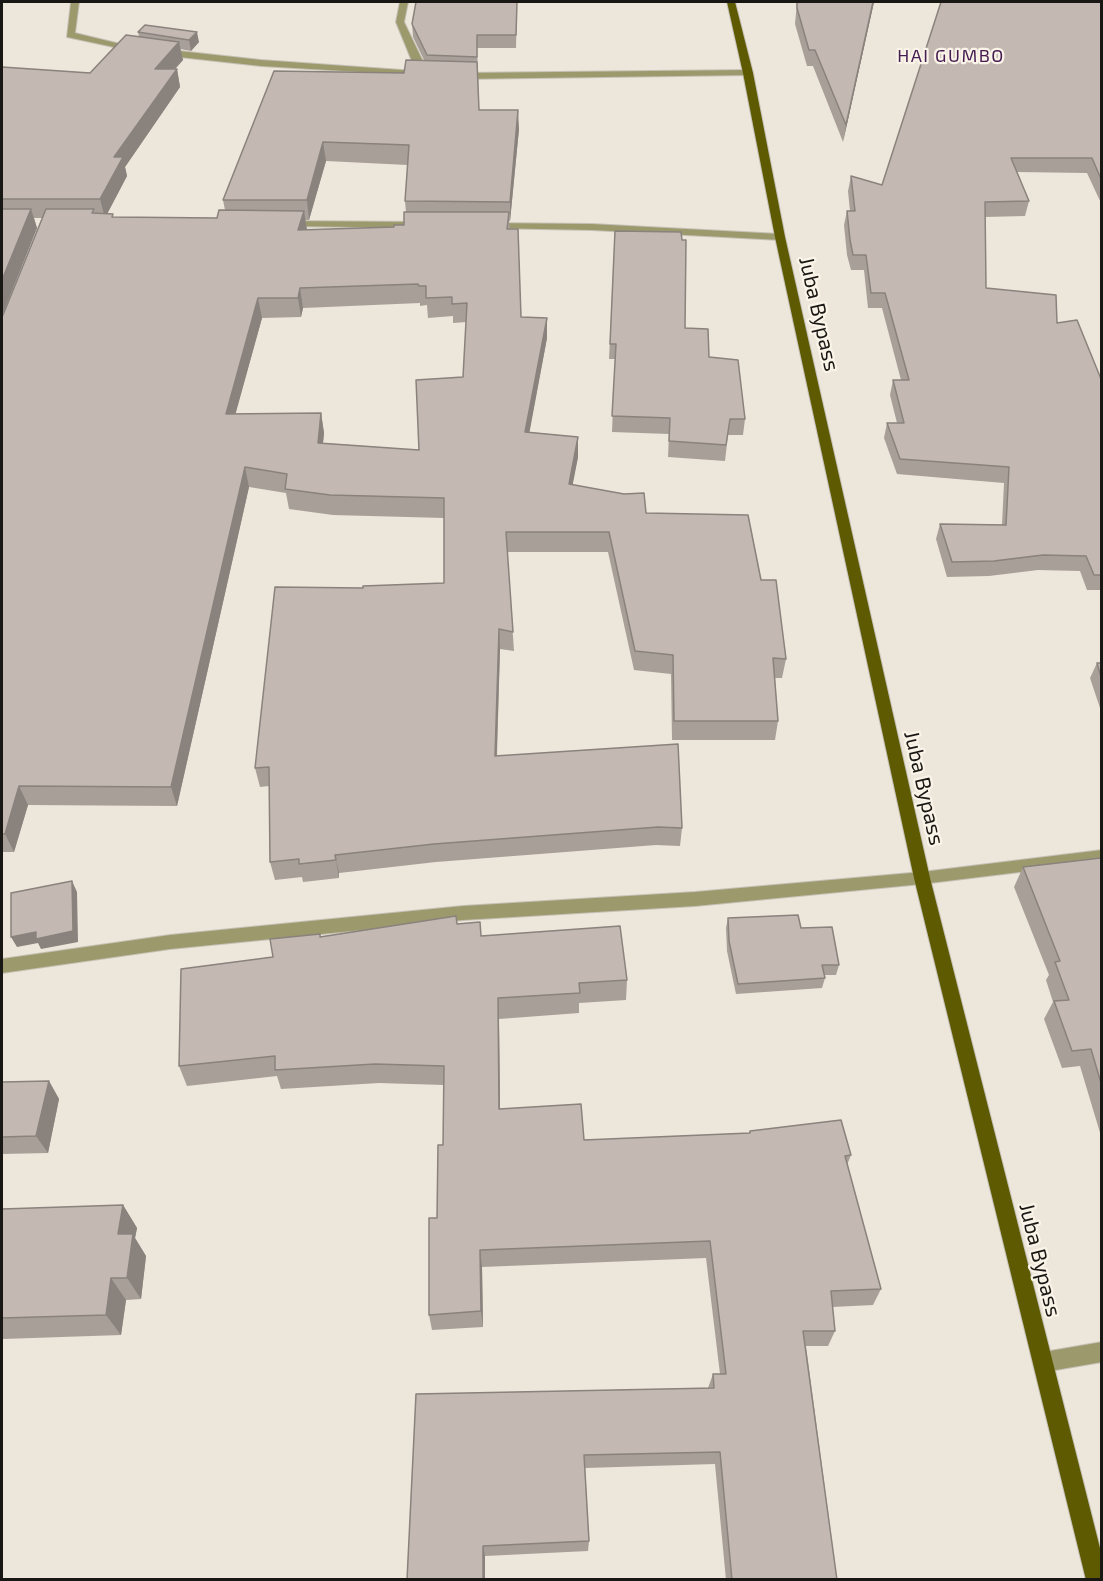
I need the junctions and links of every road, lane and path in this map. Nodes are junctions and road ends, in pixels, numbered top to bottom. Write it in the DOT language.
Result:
graph roads {
  1 [pos="75,2"];
  2 [pos="404,2"];
  3 [pos="731,2"];
  4 [pos="144,50"];
  5 [pos="154,52"];
  6 [pos="748,73"];
  7 [pos="422,74"];
  8 [pos="434,75"];
  9 [pos="446,75"];
  10 [pos="277,224"];
  11 [pos="440,226"];
  12 [pos="476,226"];
  13 [pos="780,237"];
  14 [pos="1101,856"];
  15 [pos="922,878"];
  16 [pos="2,966"];
  17 [pos="1101,1352"];
  18 [pos="1044,1362"];
  19 [pos="1097,1580"];
  1 -- 4 [label="street"];
  2 -- 7 [label="street"];
  3 -- 6 [label="main road, Juba Bypass"];
  5 -- 7 [label="street"];
  6 -- 9 [label="street"];
  6 -- 13 [label="main road, Juba Bypass"];
  7 -- 8 [label="street"];
  10 -- 11 [label="street"];
  12 -- 13 [label="street"];
  13 -- 15 [label="main road, Juba Bypass"];
  14 -- 15 [label="street"];
  15 -- 16 [label="street"];
  15 -- 18 [label="main road, Juba Bypass"];
  17 -- 18 [label="street"];
  18 -- 19 [label="main road, Juba Bypass"];
}
